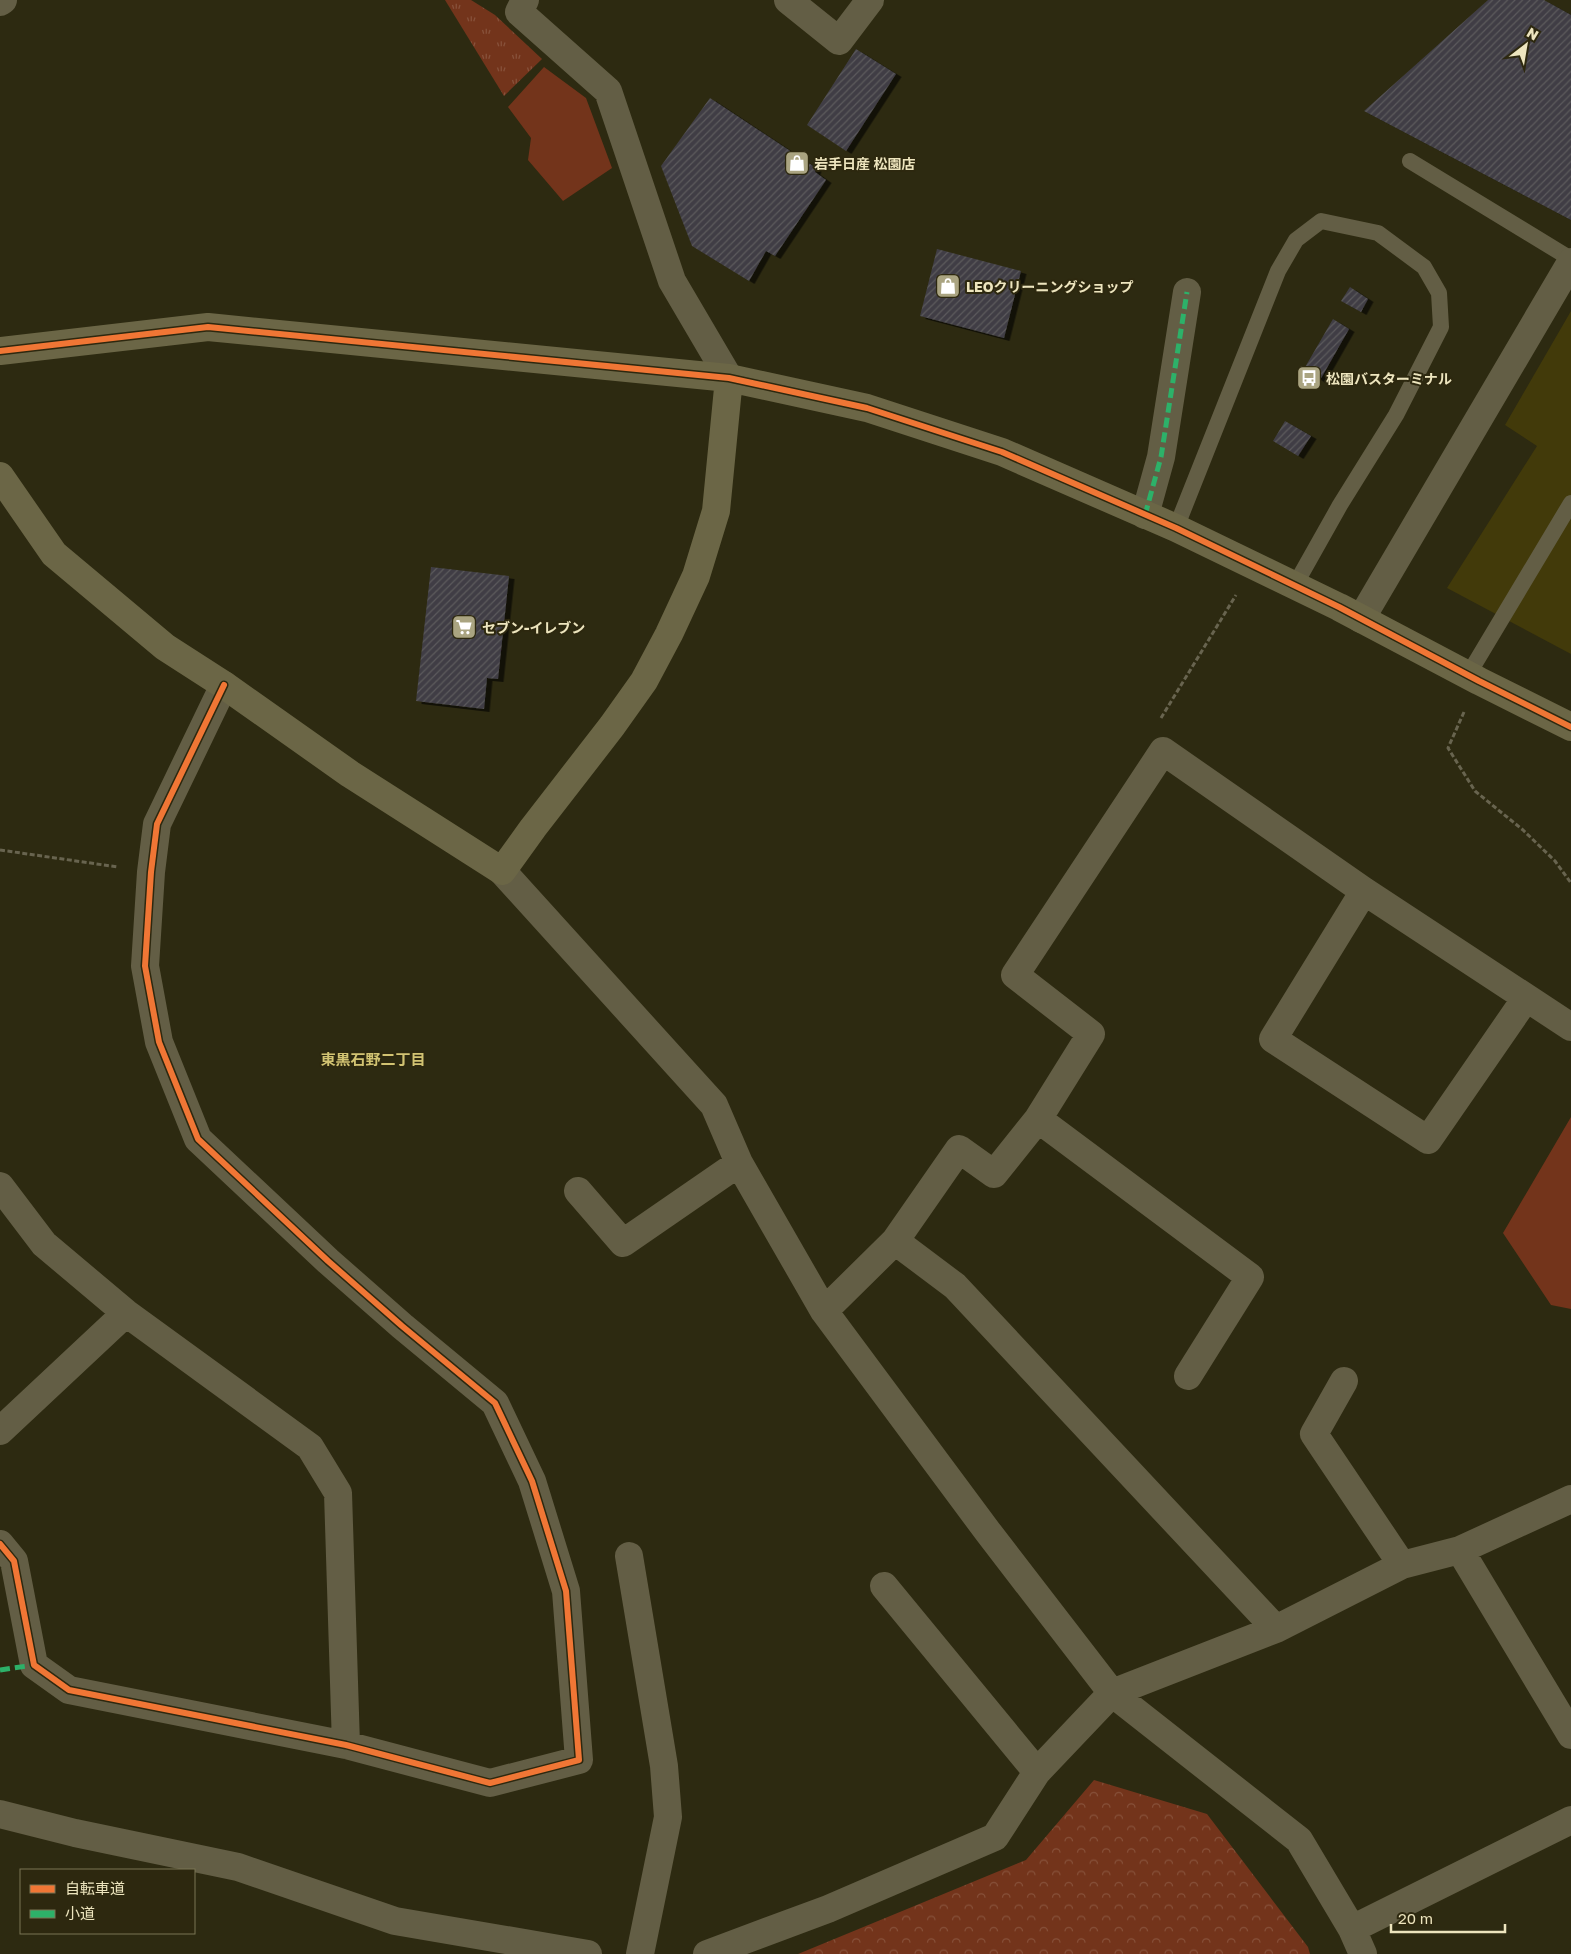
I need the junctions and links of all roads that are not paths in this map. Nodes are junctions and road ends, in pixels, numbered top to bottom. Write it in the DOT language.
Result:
graph roads {
  1 [pos="525,0"];
  2 [pos="788,0"];
  3 [pos="870,0"];
  4 [pos="1410,161"];
  5 [pos="1571,260"];
  6 [pos="1187,292"];
  7 [pos="6,351"];
  8 [pos="729,378"];
  9 [pos="0,476"];
  10 [pos="1571,503"];
  11 [pos="1146,515"];
  12 [pos="1566,522"];
  13 [pos="1176,528"];
  14 [pos="1294,585"];
  15 [pos="1361,619"];
  16 [pos="1474,678"];
  17 [pos="224,685"];
  18 [pos="1571,726"];
  19 [pos="502,871"];
  20 [pos="1364,891"];
  21 [pos="1526,998"];
  22 [pos="1571,1027"];
  23 [pos="1038,1119"];
  24 [pos="739,1163"];
  25 [pos="0,1186"];
  26 [pos="578,1191"];
  27 [pos="894,1241"];
  28 [pos="824,1311"];
  29 [pos="126,1313"];
  30 [pos="1188,1376"];
  31 [pos="1344,1381"];
  32 [pos="0,1431"];
  33 [pos="1571,1499"];
  34 [pos="0,1544"];
  35 [pos="1460,1550"];
  36 [pos="629,1556"];
  37 [pos="1402,1565"];
  38 [pos="884,1586"];
  39 [pos="1276,1629"];
  40 [pos="1112,1693"];
  41 [pos="1571,1735"];
  42 [pos="346,1746"];
  43 [pos="1038,1772"];
  44 [pos="0,1814"];
  45 [pos="1571,1820"];
  46 [pos="1352,1929"];
  47 [pos="588,1954"];
  48 [pos="640,1954"];
  49 [pos="707,1954"];
  50 [pos="1363,1954"];
  1 -- 8 [label="street"];
  2 -- 3 [label="street"];
  4 -- 5 [label="lane"];
  5 -- 15 [label="street"];
  6 -- 11 [label="street"];
  7 -- 8 [label="street"];
  8 -- 11 [label="street"];
  8 -- 19 [label="street"];
  9 -- 17 [label="street"];
  10 -- 12 [label="lane"];
  11 -- 13 [label="street"];
  12 -- 16 [label="lane"];
  13 -- 14 [label="street"];
  13 -- 14 [label="lane"];
  14 -- 15 [label="street"];
  15 -- 16 [label="street"];
  16 -- 18 [label="street"];
  17 -- 19 [label="street"];
  17 -- 42 [label="street"];
  19 -- 24 [label="street"];
  20 -- 21 [label="street"];
  20 -- 21 [label="street"];
  20 -- 23 [label="street"];
  21 -- 22 [label="street"];
  23 -- 27 [label="street"];
  23 -- 30 [label="street"];
  24 -- 26 [label="street"];
  24 -- 28 [label="street"];
  25 -- 29 [label="street"];
  27 -- 28 [label="street"];
  27 -- 39 [label="street"];
  28 -- 40 [label="street"];
  29 -- 32 [label="street"];
  29 -- 42 [label="street"];
  31 -- 37 [label="street"];
  33 -- 35 [label="street"];
  34 -- 42 [label="street"];
  35 -- 37 [label="street"];
  35 -- 41 [label="street"];
  36 -- 48 [label="street"];
  37 -- 39 [label="street"];
  38 -- 43 [label="street"];
  39 -- 40 [label="street"];
  40 -- 43 [label="street"];
  40 -- 46 [label="street"];
  43 -- 49 [label="street"];
  44 -- 47 [label="street"];
  45 -- 46 [label="street"];
  46 -- 50 [label="street"];
}
